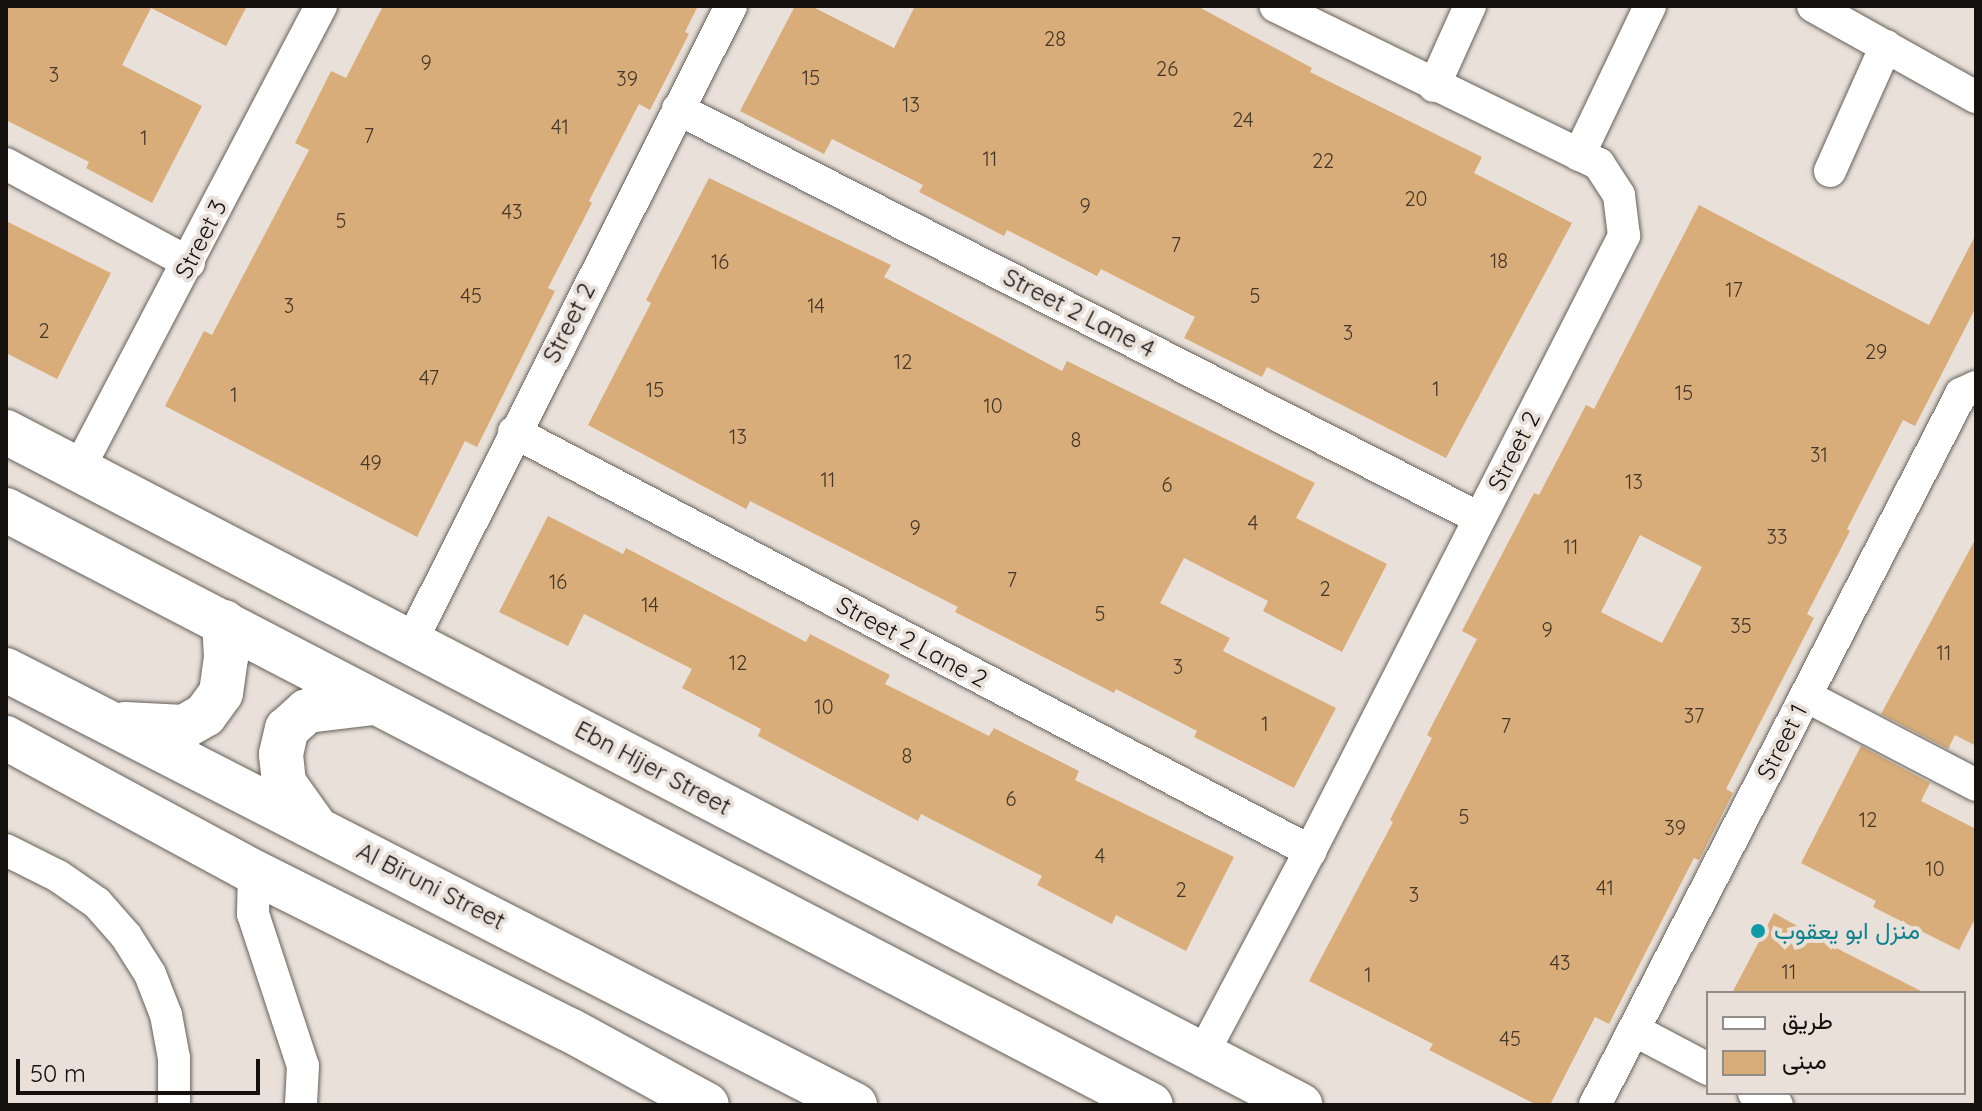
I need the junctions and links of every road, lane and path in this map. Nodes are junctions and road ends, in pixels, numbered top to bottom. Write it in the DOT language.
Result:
graph roads {
  1 [pos="321,6"];
  2 [pos="731,6"];
  3 [pos="1275,6"];
  4 [pos="1470,6"];
  5 [pos="1650,6"];
  6 [pos="1813,6"];
  7 [pos="1886,46"];
  8 [pos="1434,86"];
  9 [pos="1976,97"];
  10 [pos="678,109"];
  11 [pos="1579,155"];
  12 [pos="6,164"];
  13 [pos="1830,171"];
  14 [pos="189,263"];
  15 [pos="1976,387"];
  16 [pos="6,432"];
  17 [pos="514,432"];
  18 [pos="78,470"];
  19 [pos="6,510"];
  20 [pos="1479,518"];
  21 [pos="224,622"];
  22 [pos="411,642"];
  23 [pos="6,670"];
  24 [pos="1806,696"];
  25 [pos="372,703"];
  26 [pos="111,723"];
  27 [pos="6,738"];
  28 [pos="1976,785"];
  29 [pos="315,827"];
  30 [pos="784,836"];
  31 [pos="6,850"];
  32 [pos="1310,851"];
  33 [pos="254,872"];
  34 [pos="856,874"];
  35 [pos="745,894"];
  36 [pos="834,941"];
  37 [pos="1634,1030"];
  38 [pos="1202,1055"];
  39 [pos="1706,1068"];
  40 [pos="1758,1095"];
  41 [pos="174,1105"];
  42 [pos="301,1105"];
  43 [pos="707,1105"];
  44 [pos="855,1105"];
  45 [pos="1151,1105"];
  46 [pos="1300,1105"];
  47 [pos="1595,1105"];
  48 [pos="1777,1105"];
  1 -- 14 [label="street, Street 3"];
  2 -- 10 [label="street, Street 2"];
  3 -- 8 [label="street, Street 2"];
  4 -- 8 [label="street"];
  5 -- 11 [label="street"];
  6 -- 7 [label="street"];
  7 -- 9 [label="street"];
  7 -- 13 [label="street"];
  8 -- 11 [label="street, Street 2"];
  10 -- 17 [label="street, Street 2"];
  10 -- 20 [label="street, Street 2 Lane 4"];
  11 -- 20 [label="street, Street 2"];
  12 -- 14 [label="street"];
  14 -- 18 [label="street, Street 3"];
  15 -- 24 [label="street, Street 1"];
  16 -- 18 [label="main road, Ebn Hijer Street"];
  17 -- 22 [label="street, Street 2"];
  17 -- 32 [label="street, Street 2 Lane 2"];
  18 -- 22 [label="main road, Ebn Hijer Street"];
  19 -- 21 [label="main road"];
  20 -- 32 [label="street, Street 2"];
  21 -- 25 [label="main road"];
  21 -- 26 [label="main road"];
  22 -- 30 [label="main road, Ebn Hijer Street"];
  23 -- 26 [label="main road, Al Biruni Street"];
  24 -- 28 [label="street"];
  24 -- 37 [label="street, Street 1"];
  25 -- 29 [label="main road"];
  25 -- 35 [label="main road"];
  26 -- 29 [label="main road, Al Biruni Street"];
  27 -- 33 [label="main road"];
  29 -- 44 [label="main road, Al Biruni Street"];
  30 -- 34 [label="main road, Ebn Hijer Street"];
  30 -- 35 [label="main road"];
  31 -- 41 [label="street"];
  32 -- 38 [label="street, Street 2"];
  33 -- 42 [label="street"];
  33 -- 43 [label="main road"];
  34 -- 36 [label="main road"];
  34 -- 38 [label="main road, Ebn Hijer Street"];
  35 -- 36 [label="main road"];
  36 -- 45 [label="main road"];
  37 -- 39 [label="street"];
  37 -- 47 [label="street, Street 1"];
  38 -- 46 [label="main road, Ebn Hijer Street"];
  40 -- 48 [label="street"];
}
